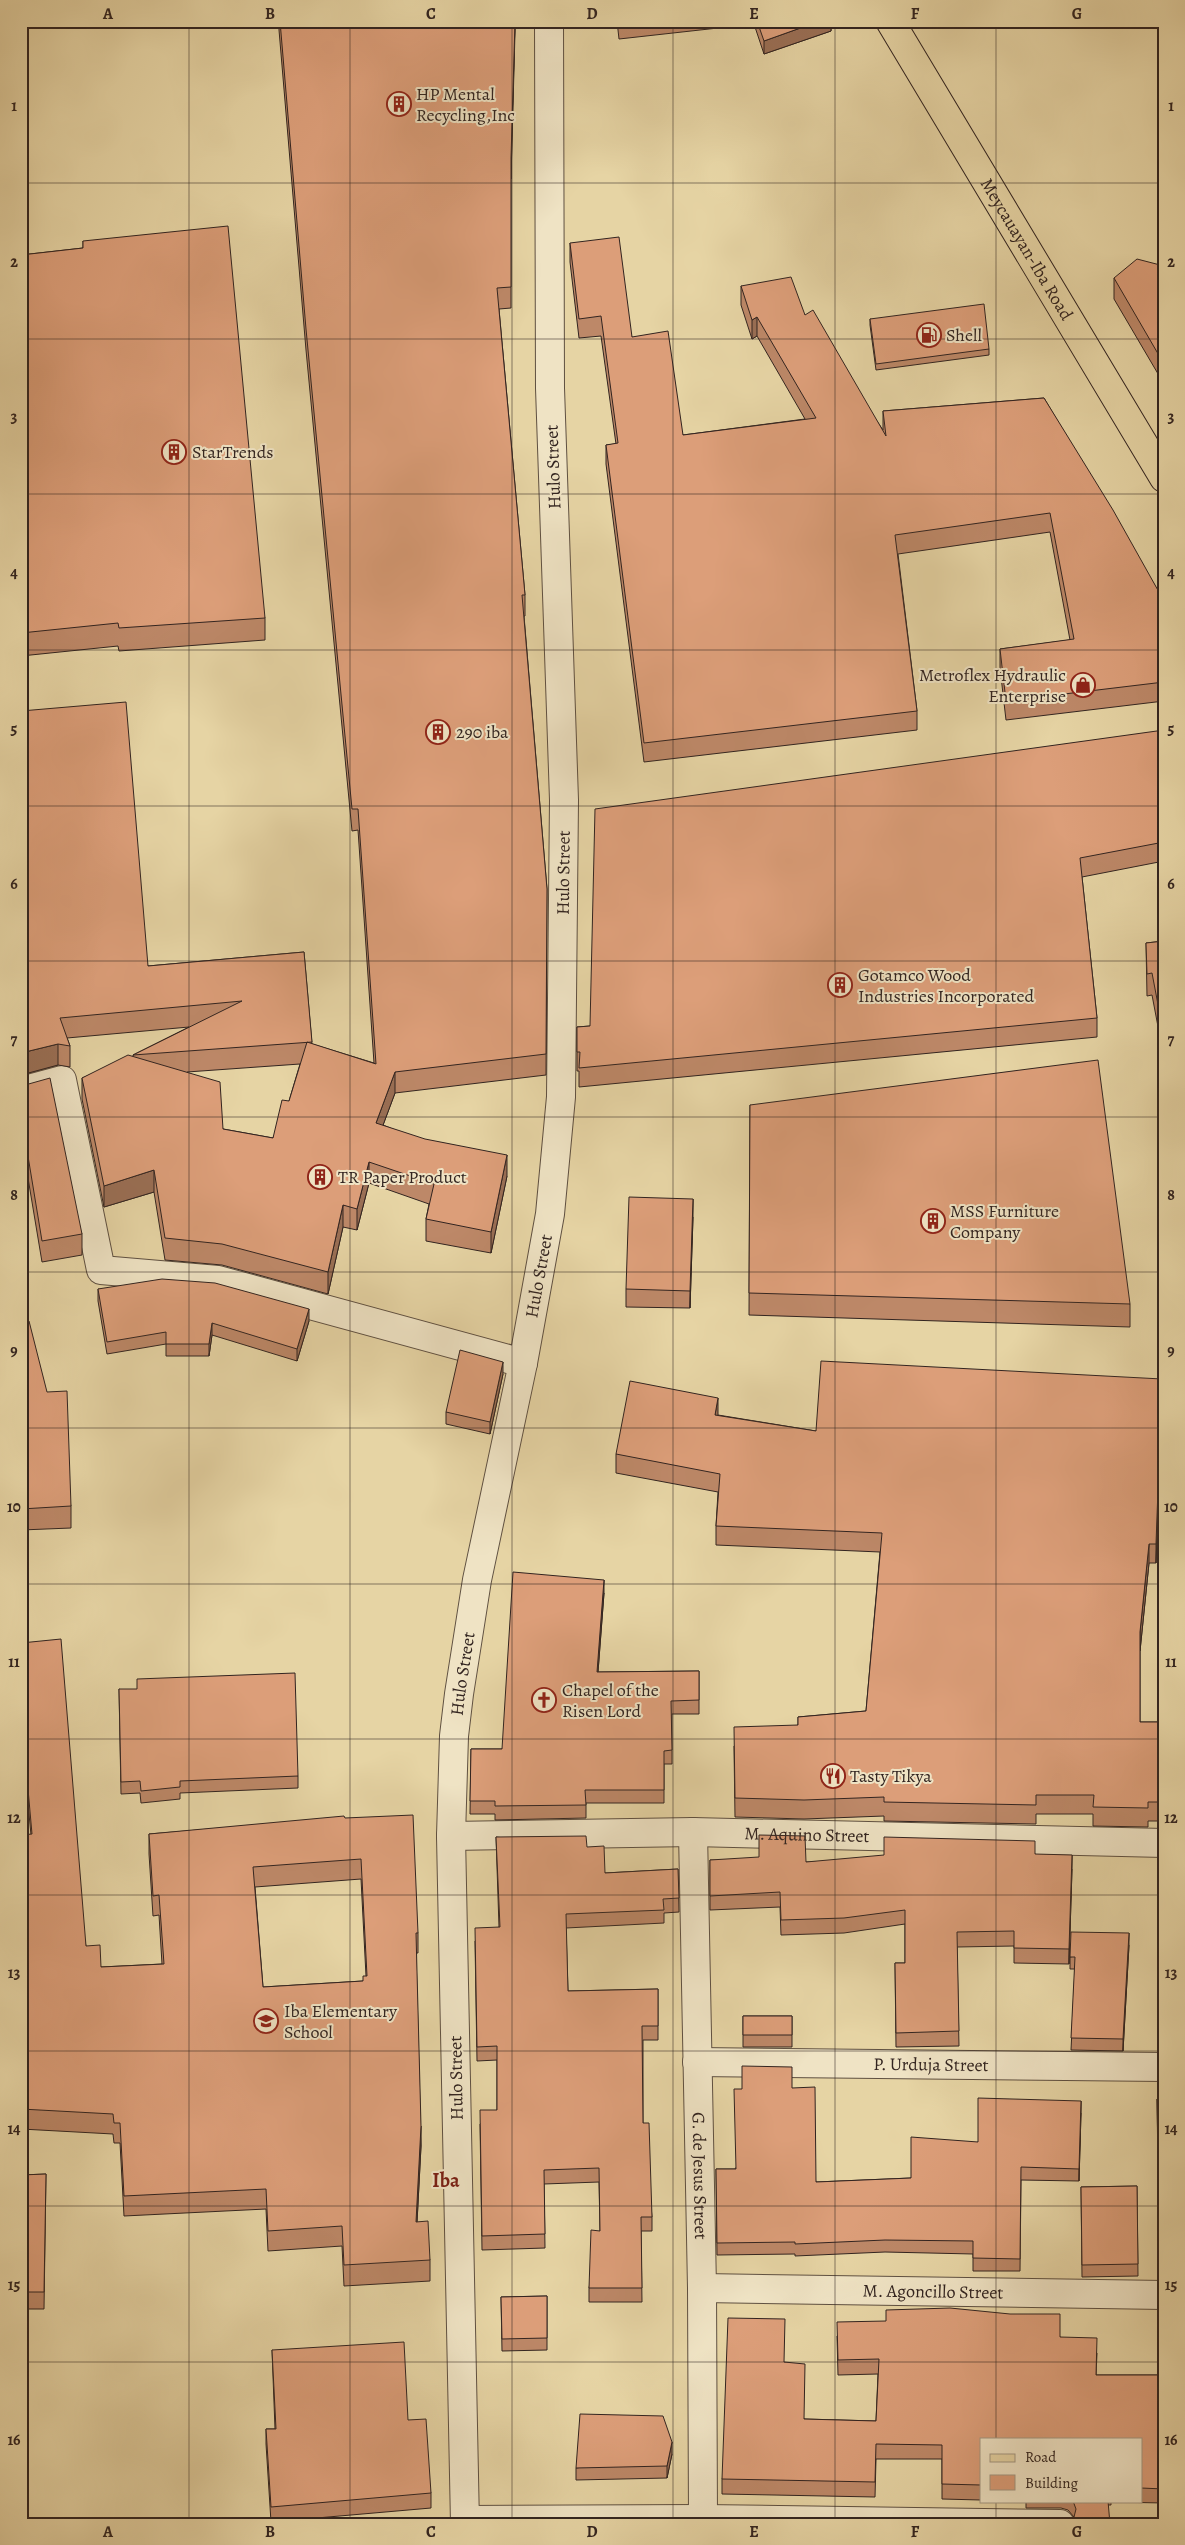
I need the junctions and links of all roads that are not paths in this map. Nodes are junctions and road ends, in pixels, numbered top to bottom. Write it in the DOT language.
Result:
graph roads {
  1 [pos="549,21"];
  2 [pos="890,21"];
  3 [pos="1164,478"];
  4 [pos="21,1091"];
  5 [pos="523,1363"];
  6 [pos="693,1832"];
  7 [pos="451,1836"];
  8 [pos="1164,1843"];
  9 [pos="697,2062"];
  10 [pos="1164,2067"];
  11 [pos="702,2288"];
  12 [pos="1164,2295"];
  13 [pos="703,2519"];
  14 [pos="465,2522"];
  15 [pos="1060,2524"];
  1 -- 5 [label="street, Hulo Street"];
  2 -- 3 [label="main road, Meycauayan-Iba Road"];
  4 -- 5 [label="street"];
  5 -- 7 [label="street, Hulo Street"];
  6 -- 7 [label="street, M. Aquino Street"];
  6 -- 8 [label="street, M. Aquino Street"];
  6 -- 9 [label="street, G. de Jesus Street"];
  7 -- 14 [label="street, Hulo Street"];
  9 -- 10 [label="street, P. Urduja Street"];
  9 -- 11 [label="street, G. de Jesus Street"];
  11 -- 12 [label="street, M. Agoncillo Street"];
  11 -- 13 [label="street, G. de Jesus Street"];
  13 -- 14 [label="street"];
  13 -- 15 [label="street"];
}
